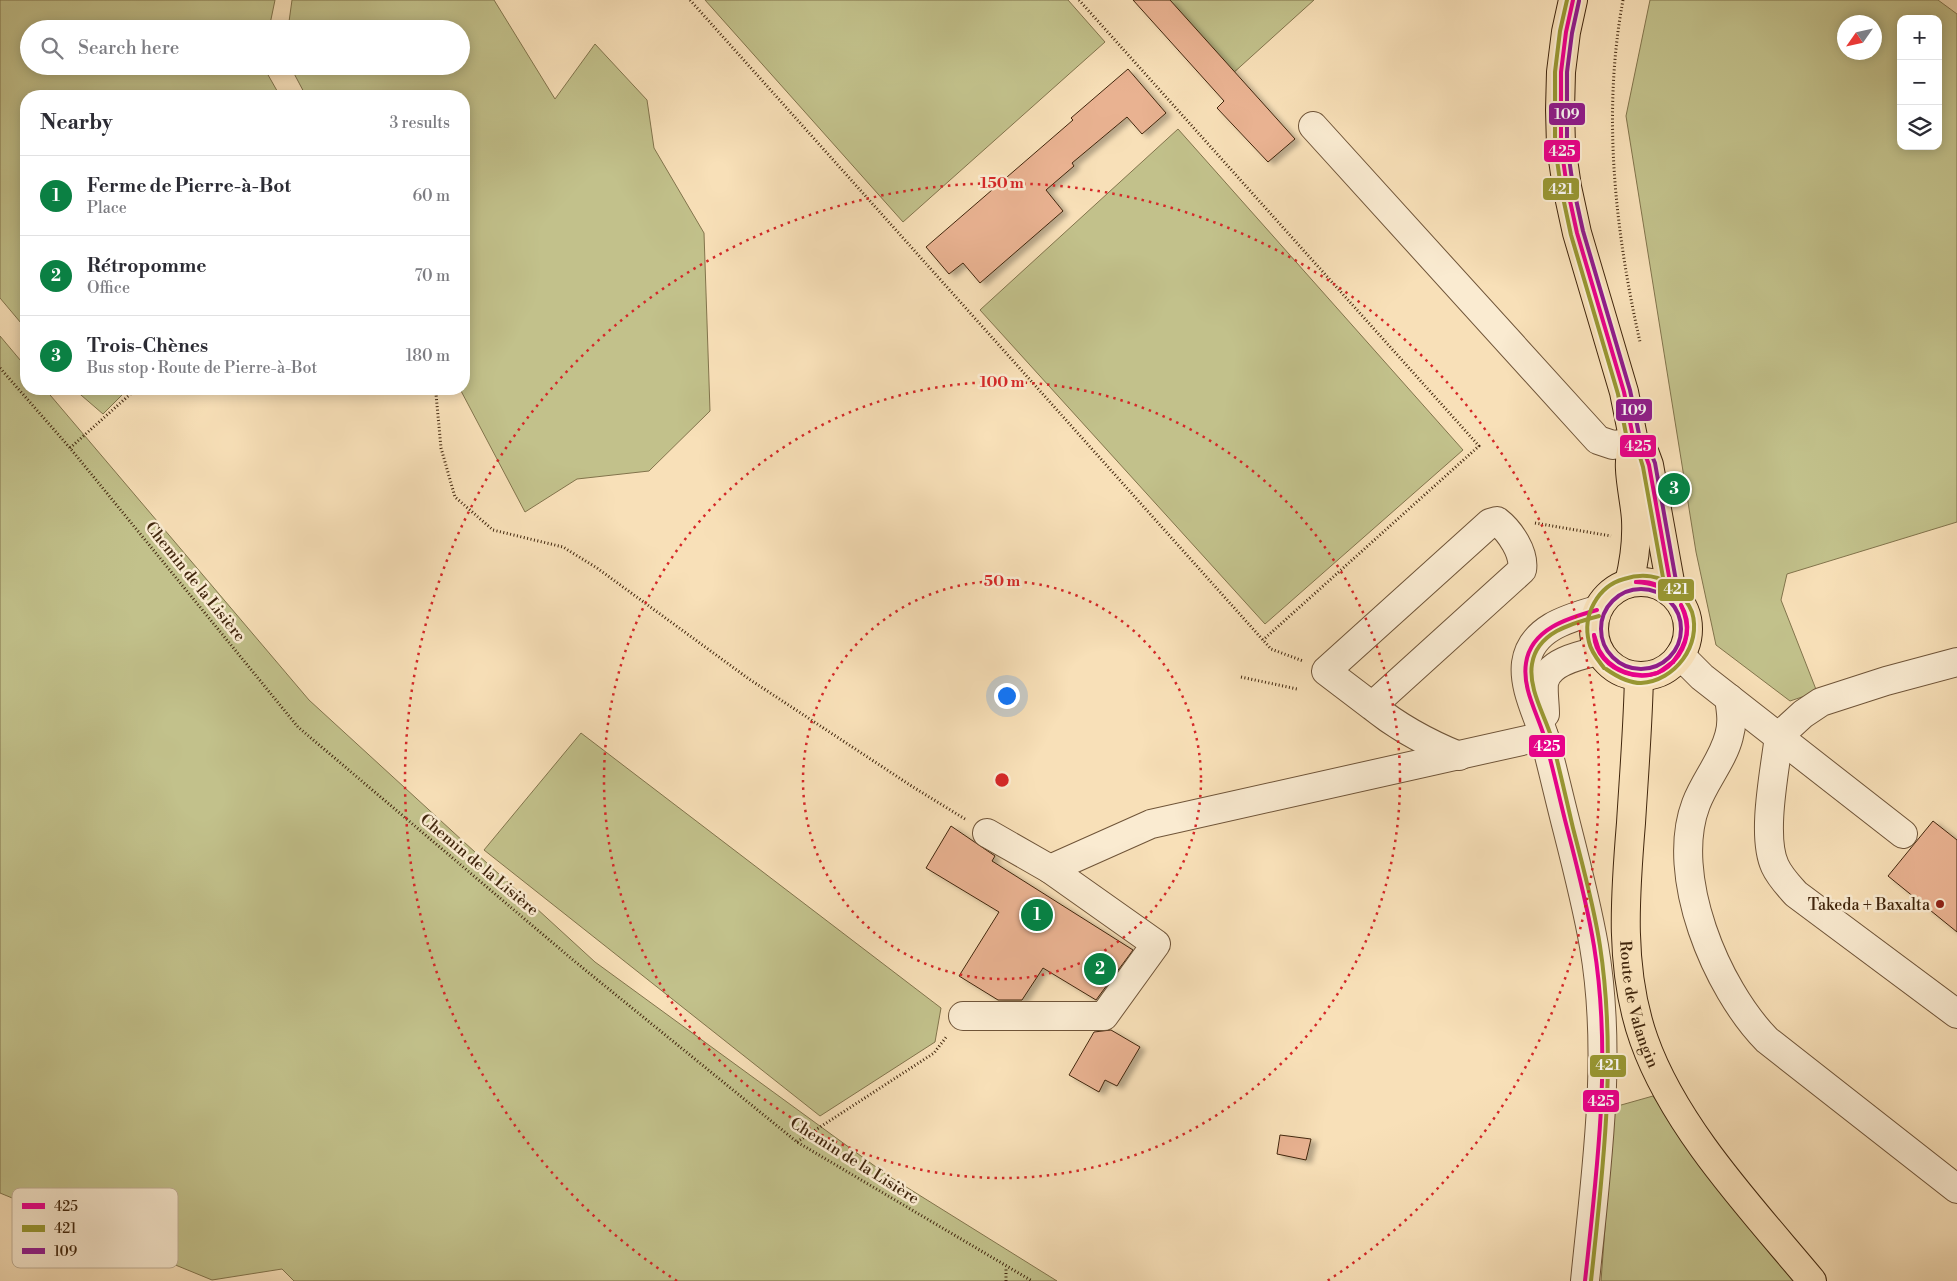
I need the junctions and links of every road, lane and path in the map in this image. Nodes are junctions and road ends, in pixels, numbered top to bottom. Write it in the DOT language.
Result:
graph roads {
  1 [pos="690,0"];
  2 [pos="1079,0"];
  3 [pos="1573,0"];
  4 [pos="1623,0"];
  5 [pos="1313,126"];
  6 [pos="1642,350"];
  7 [pos="0,368"];
  8 [pos="20,391"];
  9 [pos="24,395"];
  10 [pos="129,395"];
  11 [pos="436,395"];
  12 [pos="1634,442"];
  13 [pos="70,448"];
  14 [pos="1510,534"];
  15 [pos="1616,537"];
  16 [pos="1629,583"];
  17 [pos="1672,593"];
  18 [pos="1597,610"];
  19 [pos="1263,640"];
  20 [pos="1599,651"];
  21 [pos="1680,655"];
  22 [pos="1957,662"];
  23 [pos="1326,671"];
  24 [pos="1639,676"];
  25 [pos="1241,677"];
  26 [pos="1298,689"];
  27 [pos="1729,698"];
  28 [pos="1372,706"];
  29 [pos="1544,736"];
  30 [pos="1779,736"];
  31 [pos="1459,756"];
  32 [pos="987,833"];
  33 [pos="1903,834"];
  34 [pos="1050,869"];
  35 [pos="1957,1014"];
  36 [pos="963,1016"];
  37 [pos="797,1142"];
  38 [pos="1957,1189"];
  39 [pos="1006,1267"];
  40 [pos="1006,1281"];
  41 [pos="1032,1281"];
  42 [pos="1585,1281"];
  43 [pos="1812,1281"];
  1 -- 19 [label="path"];
  2 -- 19 [label="path"];
  3 -- 12 [label="main road"];
  4 -- 6 [label="path"];
  5 -- 12 [label="street"];
  7 -- 8 [label="path, Chemin de la Lisière"];
  9 -- 13 [label="path, Chemin de la Lisière"];
  10 -- 13 [label="path"];
  11 -- 32 [label="path"];
  12 -- 16 [label="main road"];
  12 -- 17 [label="main road"];
  13 -- 37 [label="path, Chemin de la Lisière"];
  14 -- 15 [label="path"];
  14 -- 23 [label="street"];
  14 -- 28 [label="street"];
  16 -- 17 [label="main road"];
  16 -- 18 [label="main road"];
  17 -- 21 [label="main road"];
  18 -- 20 [label="main road"];
  18 -- 29 [label="street"];
  19 -- 23 [label="path"];
  20 -- 24 [label="main road"];
  20 -- 29 [label="street"];
  21 -- 24 [label="main road"];
  21 -- 27 [label="street"];
  22 -- 30 [label="street"];
  23 -- 28 [label="street"];
  24 -- 43 [label="main road, Route de Valangin"];
  25 -- 26 [label="path"];
  27 -- 30 [label="street"];
  27 -- 38 [label="street"];
  28 -- 31 [label="street"];
  29 -- 31 [label="street"];
  29 -- 42 [label="street"];
  30 -- 33 [label="street"];
  30 -- 35 [label="street"];
  31 -- 34 [label="street"];
  32 -- 34 [label="street"];
  34 -- 36 [label="street"];
  36 -- 37 [label="path"];
  37 -- 39 [label="path, Chemin de la Lisière"];
  39 -- 40 [label="path"];
  39 -- 41 [label="path, Chemin de la Lisière"];
}
